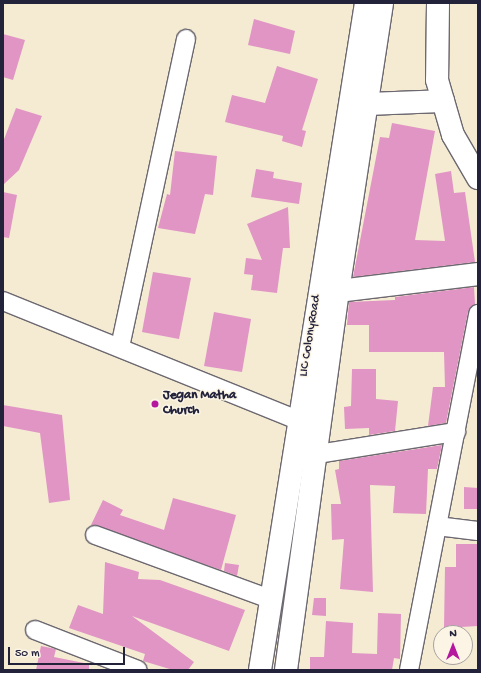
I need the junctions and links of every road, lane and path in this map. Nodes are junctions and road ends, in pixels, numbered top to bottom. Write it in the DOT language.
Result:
graph roads {
  1 [pos="366,3"];
  2 [pos="382,3"];
  3 [pos="438,3"];
  4 [pos="186,39"];
  5 [pos="443,101"];
  6 [pos="366,104"];
  7 [pos="478,178"];
  8 [pos="478,274"];
  9 [pos="338,291"];
  10 [pos="3,301"];
  11 [pos="478,314"];
  12 [pos="120,348"];
  13 [pos="297,420"];
  14 [pos="456,432"];
  15 [pos="318,454"];
  16 [pos="437,526"];
  17 [pos="478,531"];
  18 [pos="95,535"];
  19 [pos="270,599"];
  20 [pos="35,630"];
  21 [pos="138,670"];
  22 [pos="260,670"];
  23 [pos="286,670"];
  24 [pos="409,670"];
  1 -- 13 [label="main road, LIC ColonyRoad"];
  2 -- 6 [label="main road, LIC ColonyRoad"];
  3 -- 5 [label="main road"];
  4 -- 12 [label="street"];
  5 -- 6 [label="main road"];
  5 -- 7 [label="main road"];
  6 -- 9 [label="main road, LIC ColonyRoad"];
  8 -- 9 [label="main road"];
  9 -- 15 [label="main road, LIC ColonyRoad"];
  10 -- 12 [label="street"];
  11 -- 14 [label="street"];
  12 -- 13 [label="street"];
  13 -- 19 [label="main road, LIC ColonyRoad"];
  14 -- 15 [label="street"];
  14 -- 16 [label="street"];
  15 -- 23 [label="main road, LIC ColonyRoad"];
  16 -- 17 [label="street"];
  16 -- 24 [label="street"];
  18 -- 19 [label="street"];
  19 -- 22 [label="main road, LIC ColonyRoad"];
  20 -- 21 [label="street"];
}
